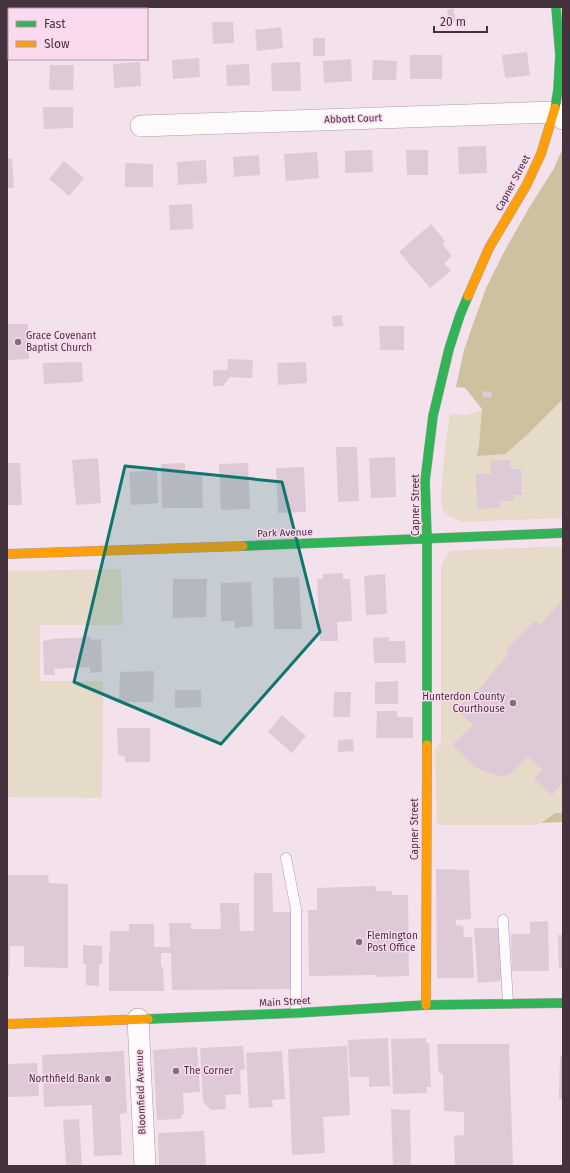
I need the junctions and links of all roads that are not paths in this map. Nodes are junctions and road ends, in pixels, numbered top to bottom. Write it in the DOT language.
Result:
graph roads {
  1 [pos="556,7"];
  2 [pos="558,116"];
  3 [pos="141,126"];
  4 [pos="563,533"];
  5 [pos="427,539"];
  6 [pos="7,554"];
  7 [pos="286,858"];
  8 [pos="503,920"];
  9 [pos="508,1003"];
  10 [pos="563,1003"];
  11 [pos="426,1005"];
  12 [pos="296,1012"];
  13 [pos="138,1019"];
  14 [pos="7,1024"];
  15 [pos="145,1166"];
  1 -- 2 [label="street, Capner Street"];
  2 -- 3 [label="street, Abbott Court"];
  2 -- 5 [label="street, Capner Street"];
  4 -- 5 [label="street, Park Avenue"];
  5 -- 6 [label="street, Park Avenue"];
  5 -- 11 [label="street, Capner Street"];
  7 -- 12 [label="lane"];
  8 -- 9 [label="lane"];
  9 -- 10 [label="street, Main Street"];
  9 -- 11 [label="street, Main Street"];
  11 -- 12 [label="street, Main Street"];
  12 -- 13 [label="street, Main Street"];
  13 -- 14 [label="street, Main Street"];
  13 -- 15 [label="street, Bloomfield Avenue"];
}
